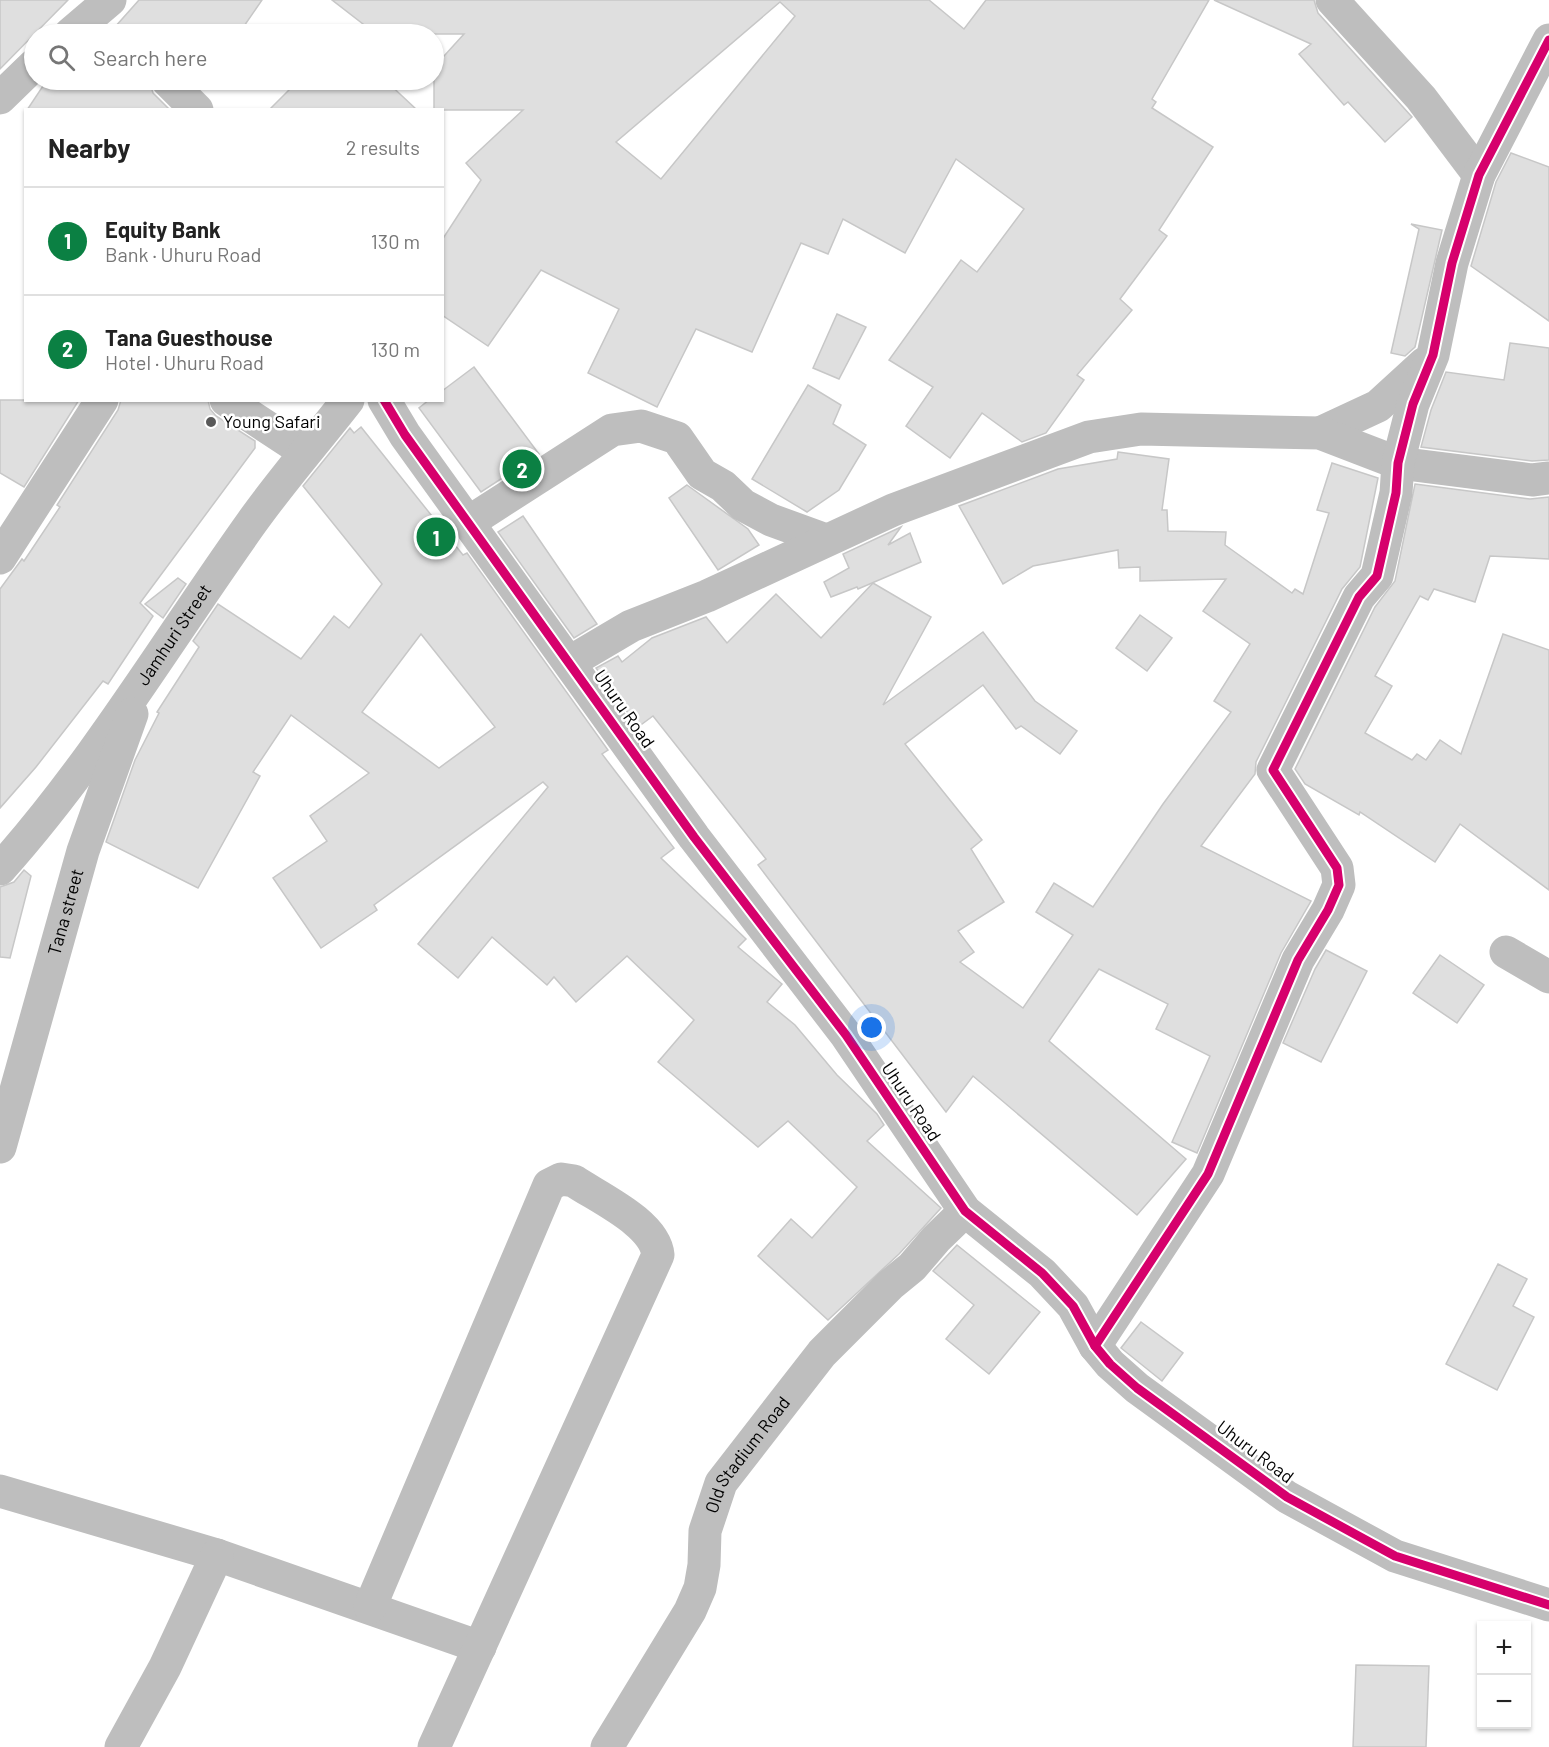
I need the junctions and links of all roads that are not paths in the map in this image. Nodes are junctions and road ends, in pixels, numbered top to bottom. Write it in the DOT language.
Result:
graph roads {
  1 [pos="1332,0"];
  2 [pos="1549,40"];
  3 [pos="24,75"];
  4 [pos="177,90"];
  5 [pos="0,98"];
  6 [pos="195,108"];
  7 [pos="1479,175"];
  8 [pos="1433,355"];
  9 [pos="101,402"];
  10 [pos="229,402"];
  11 [pos="346,402"];
  12 [pos="385,402"];
  13 [pos="1320,433"];
  14 [pos="305,452"];
  15 [pos="1398,464"];
  16 [pos="1549,478"];
  17 [pos="470,522"];
  18 [pos="826,540"];
  19 [pos="0,558"];
  20 [pos="570,662"];
  21 [pos="143,681"];
  22 [pos="40,824"];
  23 [pos="83,851"];
  24 [pos="0,869"];
  25 [pos="1506,952"];
  26 [pos="1549,977"];
  27 [pos="0,1146"];
  28 [pos="965,1211"];
  29 [pos="1095,1346"];
  30 [pos="0,1491"];
  31 [pos="217,1555"];
  32 [pos="1549,1605"];
  33 [pos="370,1607"];
  34 [pos="480,1647"];
  35 [pos="121,1747"];
  36 [pos="434,1747"];
  37 [pos="607,1747"];
  1 -- 7 [label="street"];
  2 -- 7 [label="street"];
  3 -- 5 [label="street"];
  4 -- 6 [label="street"];
  7 -- 8 [label="street"];
  8 -- 13 [label="street"];
  8 -- 15 [label="street"];
  9 -- 19 [label="street"];
  10 -- 14 [label="street"];
  11 -- 14 [label="street, Jamhuri Street"];
  12 -- 17 [label="street, Uhuru Road"];
  13 -- 15 [label="street"];
  13 -- 18 [label="street"];
  14 -- 21 [label="street, Jamhuri Street"];
  15 -- 16 [label="street"];
  15 -- 29 [label="street"];
  17 -- 18 [label="street"];
  17 -- 20 [label="street, Uhuru Road"];
  18 -- 20 [label="street"];
  20 -- 28 [label="street, Uhuru Road"];
  21 -- 22 [label="street, Jamhuri Street"];
  21 -- 23 [label="street, Tana street"];
  22 -- 23 [label="street"];
  22 -- 24 [label="street, Jamhuri Street"];
  23 -- 27 [label="street, Tana street"];
  25 -- 26 [label="street"];
  28 -- 29 [label="street, Uhuru Road"];
  28 -- 37 [label="street, Old Stadium Road"];
  29 -- 32 [label="street, Uhuru Road"];
  30 -- 31 [label="street"];
  31 -- 33 [label="street"];
  31 -- 35 [label="street"];
  33 -- 34 [label="street"];
  33 -- 34 [label="street"];
  34 -- 36 [label="street"];
}
